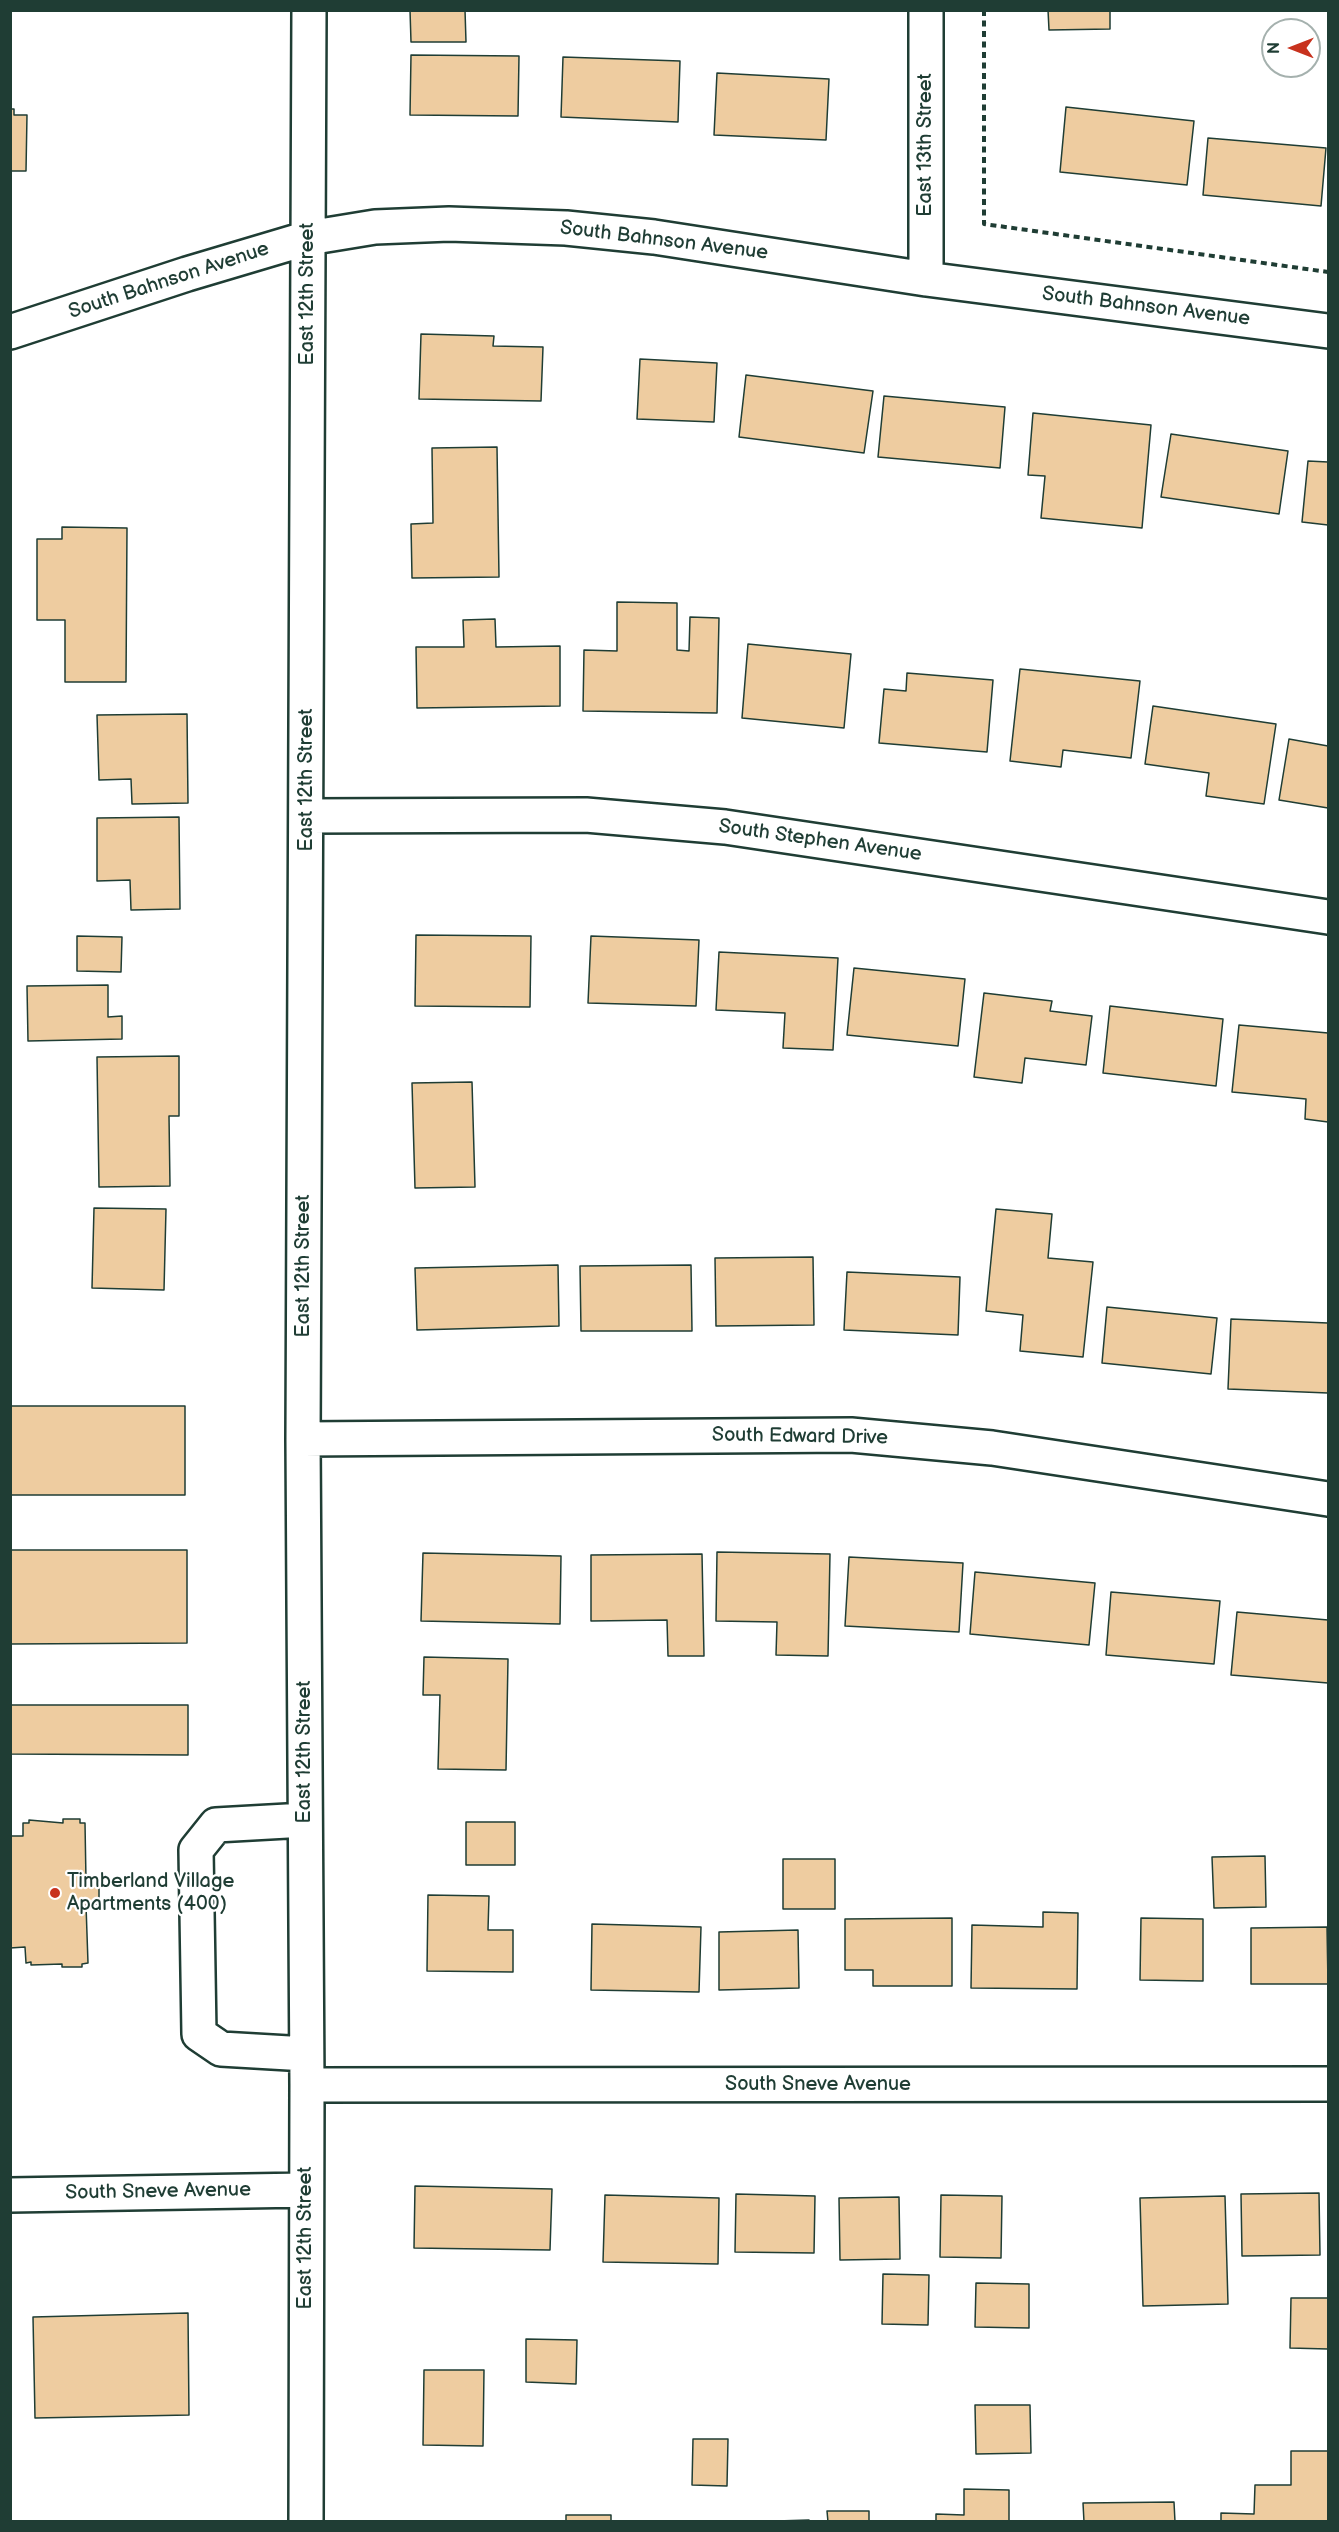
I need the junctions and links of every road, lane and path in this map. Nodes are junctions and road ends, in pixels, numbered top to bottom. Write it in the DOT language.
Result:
graph roads {
  1 [pos="309,10"];
  2 [pos="926,10"];
  3 [pos="984,10"];
  4 [pos="308,238"];
  5 [pos="1329,272"];
  6 [pos="926,279"];
  7 [pos="1329,331"];
  8 [pos="10,332"];
  9 [pos="307,816"];
  10 [pos="1329,917"];
  11 [pos="303,1439"];
  12 [pos="1329,1499"];
  13 [pos="305,1821"];
  14 [pos="306,2069"];
  15 [pos="1329,2084"];
  16 [pos="305,2190"];
  17 [pos="10,2195"];
  18 [pos="306,2522"];
  1 -- 4 [label="street, East 12th Street"];
  2 -- 6 [label="street, East 13th Street"];
  3 -- 5 [label="path"];
  4 -- 6 [label="street, South Bahnson Avenue"];
  4 -- 8 [label="street, South Bahnson Avenue"];
  4 -- 9 [label="street, East 12th Street"];
  6 -- 7 [label="street, South Bahnson Avenue"];
  9 -- 10 [label="street, South Stephen Avenue"];
  9 -- 11 [label="street, East 12th Street"];
  11 -- 12 [label="street, South Edward Drive"];
  11 -- 13 [label="street, East 12th Street"];
  13 -- 14 [label="street, East 12th Street"];
  13 -- 14 [label="street, South Sneve Avenue"];
  14 -- 15 [label="street, South Sneve Avenue"];
  14 -- 16 [label="street, East 12th Street"];
  16 -- 17 [label="street, South Sneve Avenue"];
  16 -- 18 [label="street, East 12th Street"];
}
